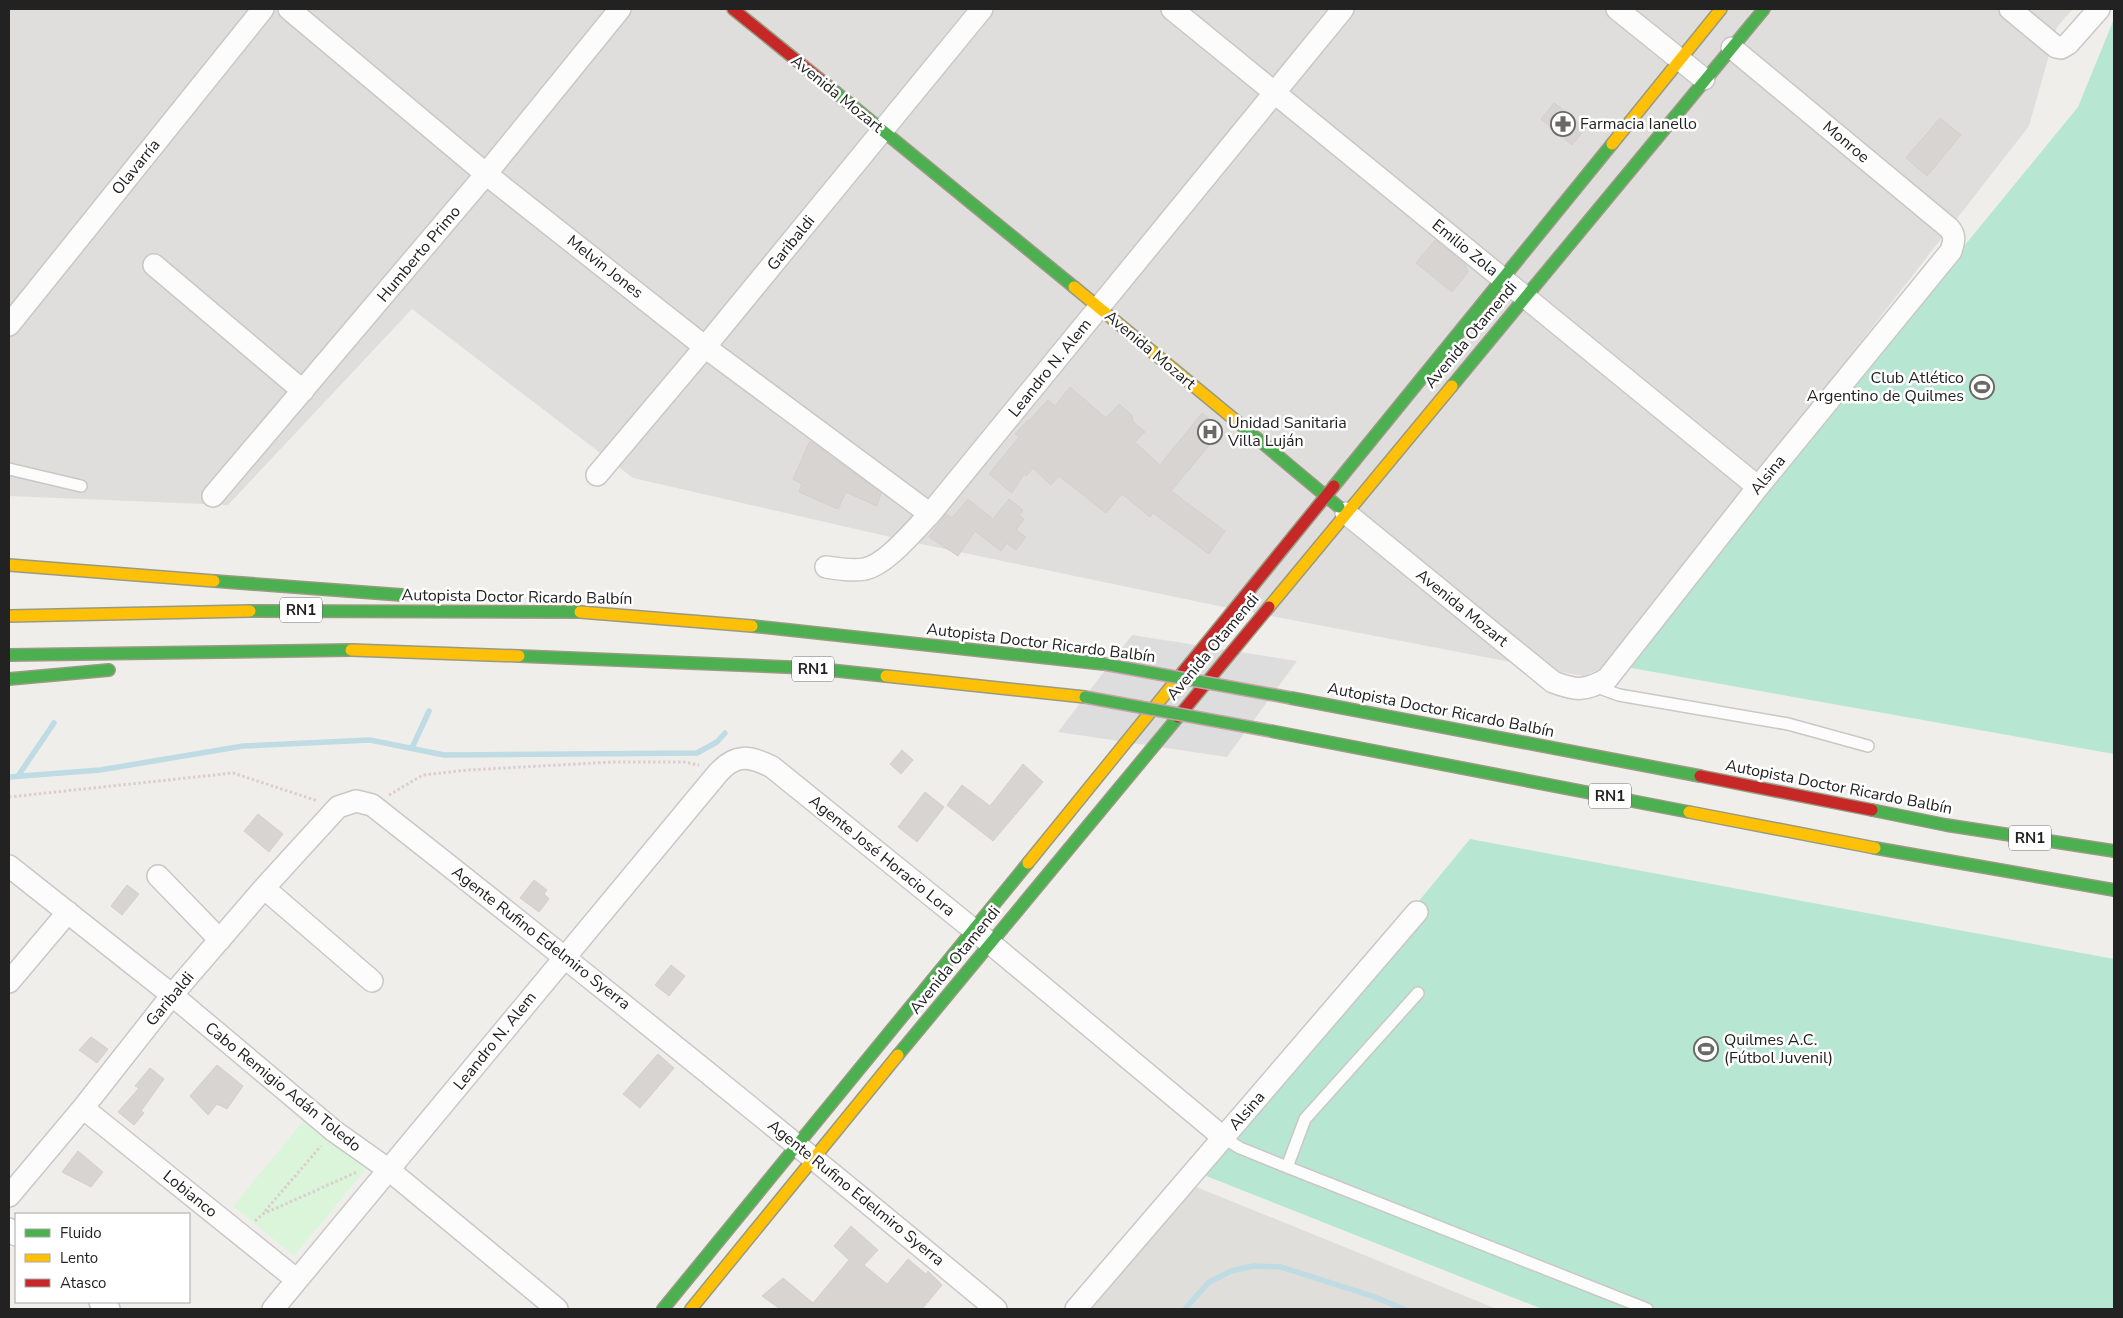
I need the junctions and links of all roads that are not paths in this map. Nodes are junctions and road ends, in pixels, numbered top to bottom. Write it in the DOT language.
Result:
graph roads {
  1 [pos="263,9"];
  2 [pos="289,9"];
  3 [pos="620,9"];
  4 [pos="733,9"];
  5 [pos="982,9"];
  6 [pos="1172,9"];
  7 [pos="1343,9"];
  8 [pos="1617,9"];
  9 [pos="1721,9"];
  10 [pos="1764,9"];
  11 [pos="2010,9"];
  12 [pos="2099,9"];
  13 [pos="1732,48"];
  14 [pos="1680,59"];
  15 [pos="1704,79"];
  16 [pos="1274,92"];
  17 [pos="882,131"];
  18 [pos="486,174"];
  19 [pos="1955,241"];
  20 [pos="154,265"];
  21 [pos="1503,278"];
  22 [pos="1524,296"];
  23 [pos="1100,308"];
  24 [pos="9,325"];
  25 [pos="705,347"];
  26 [pos="304,391"];
  27 [pos="9,469"];
  28 [pos="597,475"];
  29 [pos="81,486"];
  30 [pos="1758,487"];
  31 [pos="213,496"];
  32 [pos="1326,496"];
  33 [pos="1346,513"];
  34 [pos="930,514"];
  35 [pos="9,565"];
  36 [pos="826,567"];
  37 [pos="414,596"];
  38 [pos="464,600"];
  39 [pos="592,612"];
  40 [pos="9,616"];
  41 [pos="334,649"];
  42 [pos="9,655"];
  43 [pos="166,664"];
  44 [pos="117,669"];
  45 [pos="9,679"];
  46 [pos="1594,686"];
  47 [pos="1868,746"];
  48 [pos="718,773"];
  49 [pos="338,807"];
  50 [pos="2114,851"];
  51 [pos="9,866"];
  52 [pos="158,876"];
  53 [pos="264,888"];
  54 [pos="2114,890"];
  55 [pos="68,912"];
  56 [pos="1417,912"];
  57 [pos="982,936"];
  58 [pos="220,940"];
  59 [pos="565,956"];
  60 [pos="372,981"];
  61 [pos="9,982"];
  62 [pos="1418,993"];
  63 [pos="172,995"];
  64 [pos="83,1108"];
  65 [pos="1224,1138"];
  66 [pos="806,1152"];
  67 [pos="384,1166"];
  68 [pos="1287,1167"];
  69 [pos="9,1196"];
  70 [pos="297,1280"];
  71 [pos="273,1309"];
  72 [pos="557,1309"];
  73 [pos="663,1309"];
  74 [pos="691,1309"];
  75 [pos="996,1309"];
  76 [pos="1076,1309"];
  77 [pos="1647,1309"];
  1 -- 24 [label="street, Olavarría"];
  2 -- 18 [label="street, Melvin Jones"];
  3 -- 18 [label="street, Humberto Primo"];
  4 -- 17 [label="main road, Avenida Mozart"];
  5 -- 17 [label="street, Garibaldi"];
  6 -- 16 [label="street, Emilio Zola"];
  7 -- 16 [label="street, Leandro N. Alem"];
  8 -- 14 [label="street"];
  9 -- 14 [label="main road, Avenida Otamendi"];
  10 -- 13 [label="main road, Avenida Otamendi"];
  11 -- 12 [label="street"];
  13 -- 15 [label="main road, Avenida Otamendi"];
  13 -- 19 [label="street, Monroe"];
  14 -- 15 [label="street"];
  14 -- 21 [label="main road, Avenida Otamendi"];
  15 -- 22 [label="main road, Avenida Otamendi"];
  16 -- 21 [label="street, Emilio Zola"];
  16 -- 23 [label="street, Leandro N. Alem"];
  17 -- 23 [label="main road, Avenida Mozart"];
  17 -- 25 [label="street, Garibaldi"];
  18 -- 25 [label="street, Melvin Jones"];
  18 -- 26 [label="street, Humberto Primo"];
  19 -- 30 [label="street, Alsina"];
  20 -- 26 [label="street"];
  21 -- 22 [label="street, Emilio Zola"];
  21 -- 32 [label="main road, Avenida Otamendi"];
  22 -- 30 [label="street, Emilio Zola"];
  22 -- 33 [label="main road, Avenida Otamendi"];
  23 -- 32 [label="main road, Avenida Mozart"];
  23 -- 34 [label="street, Leandro N. Alem"];
  25 -- 28 [label="street, Garibaldi"];
  25 -- 34 [label="street, Melvin Jones"];
  26 -- 31 [label="street, Humberto Primo"];
  27 -- 29 [label="lane"];
  30 -- 46 [label="street, Alsina"];
  32 -- 33 [label="main road, Avenida Mozart"];
  32 -- 57 [label="main road, Avenida Otamendi"];
  33 -- 46 [label="street, Avenida Mozart"];
  33 -- 57 [label="main road, Avenida Otamendi"];
  34 -- 36 [label="street, Leandro N. Alem"];
  35 -- 37 [label="main road"];
  38 -- 39 [label="main road"];
  39 -- 40 [label="main road, Autopista Doctor Ricardo Balbín / RN1"];
  39 -- 50 [label="main road, Autopista Doctor Ricardo Balbín / RN1, bridge"];
  41 -- 42 [label="main road, RN1"];
  41 -- 43 [label="main road"];
  41 -- 54 [label="main road, RN1, bridge"];
  44 -- 45 [label="main road"];
  46 -- 47 [label="lane"];
  48 -- 57 [label="street, Agente José Horacio Lora"];
  48 -- 59 [label="street, Leandro N. Alem"];
  49 -- 53 [label="street, Garibaldi"];
  49 -- 59 [label="street, Agente Rufino Edelmiro Syerra"];
  51 -- 55 [label="street, Cabo Remigio Adán Toledo"];
  52 -- 58 [label="street"];
  53 -- 58 [label="street, Garibaldi"];
  53 -- 60 [label="street"];
  55 -- 61 [label="street"];
  55 -- 63 [label="street, Cabo Remigio Adán Toledo"];
  56 -- 65 [label="street, Alsina"];
  57 -- 65 [label="street, Agente José Horacio Lora"];
  57 -- 66 [label="main road, Avenida Otamendi"];
  57 -- 66 [label="main road, Avenida Otamendi"];
  58 -- 63 [label="street, Garibaldi"];
  59 -- 66 [label="street, Agente Rufino Edelmiro Syerra"];
  59 -- 67 [label="street, Leandro N. Alem"];
  62 -- 68 [label="lane"];
  63 -- 64 [label="street, Garibaldi"];
  63 -- 67 [label="street, Cabo Remigio Adán Toledo"];
  64 -- 69 [label="street, Garibaldi"];
  64 -- 70 [label="street, Lobianco"];
  65 -- 68 [label="lane"];
  65 -- 76 [label="street, Alsina"];
  66 -- 73 [label="main road, Avenida Otamendi"];
  66 -- 74 [label="main road, Avenida Otamendi"];
  66 -- 75 [label="street, Agente Rufino Edelmiro Syerra"];
  67 -- 70 [label="street, Leandro N. Alem"];
  67 -- 72 [label="street, Cabo Remigio Adán Toledo"];
  68 -- 77 [label="lane"];
  70 -- 71 [label="street, Leandro N. Alem"];
}
